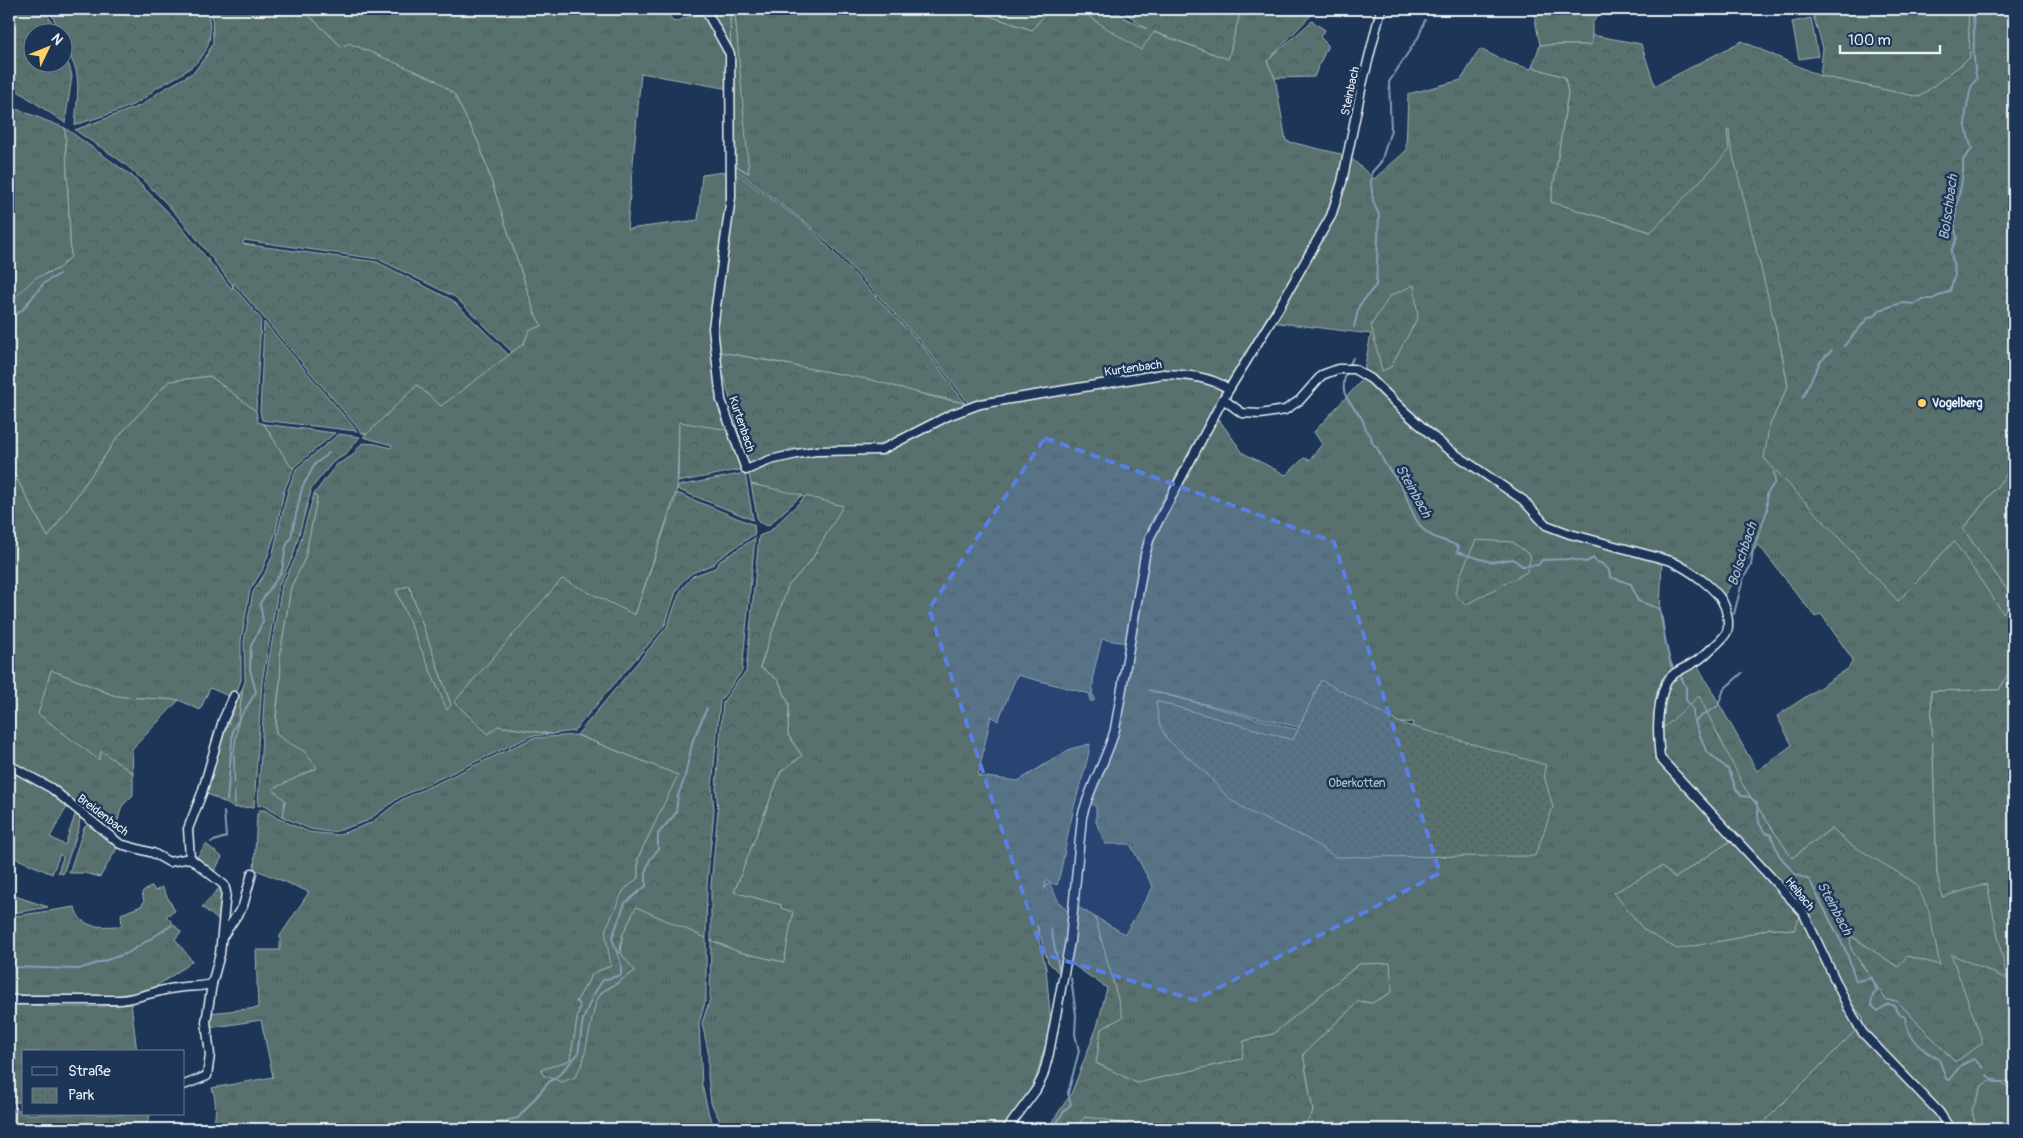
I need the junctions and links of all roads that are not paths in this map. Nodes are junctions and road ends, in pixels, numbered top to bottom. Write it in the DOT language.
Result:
graph roads {
  1 [pos="705,9"];
  2 [pos="1381,9"];
  3 [pos="1229,389"];
  4 [pos="1223,399"];
  5 [pos="234,696"];
  6 [pos="9,765"];
  7 [pos="190,858"];
  8 [pos="252,873"];
  9 [pos="222,937"];
  10 [pos="212,984"];
  11 [pos="9,1000"];
  12 [pos="185,1085"];
  13 [pos="1007,1129"];
  14 [pos="1950,1129"];
  1 -- 3 [label="street, Kurtenbach"];
  2 -- 3 [label="street, Steinbach"];
  3 -- 4 [label="street, Steinbach"];
  4 -- 13 [label="street, Steinbach"];
  4 -- 14 [label="street, Heibach"];
  5 -- 7 [label="street"];
  6 -- 7 [label="street, Breidenbach"];
  7 -- 9 [label="street"];
  8 -- 9 [label="street"];
  9 -- 10 [label="street"];
  10 -- 11 [label="street"];
  10 -- 12 [label="street"];
}
